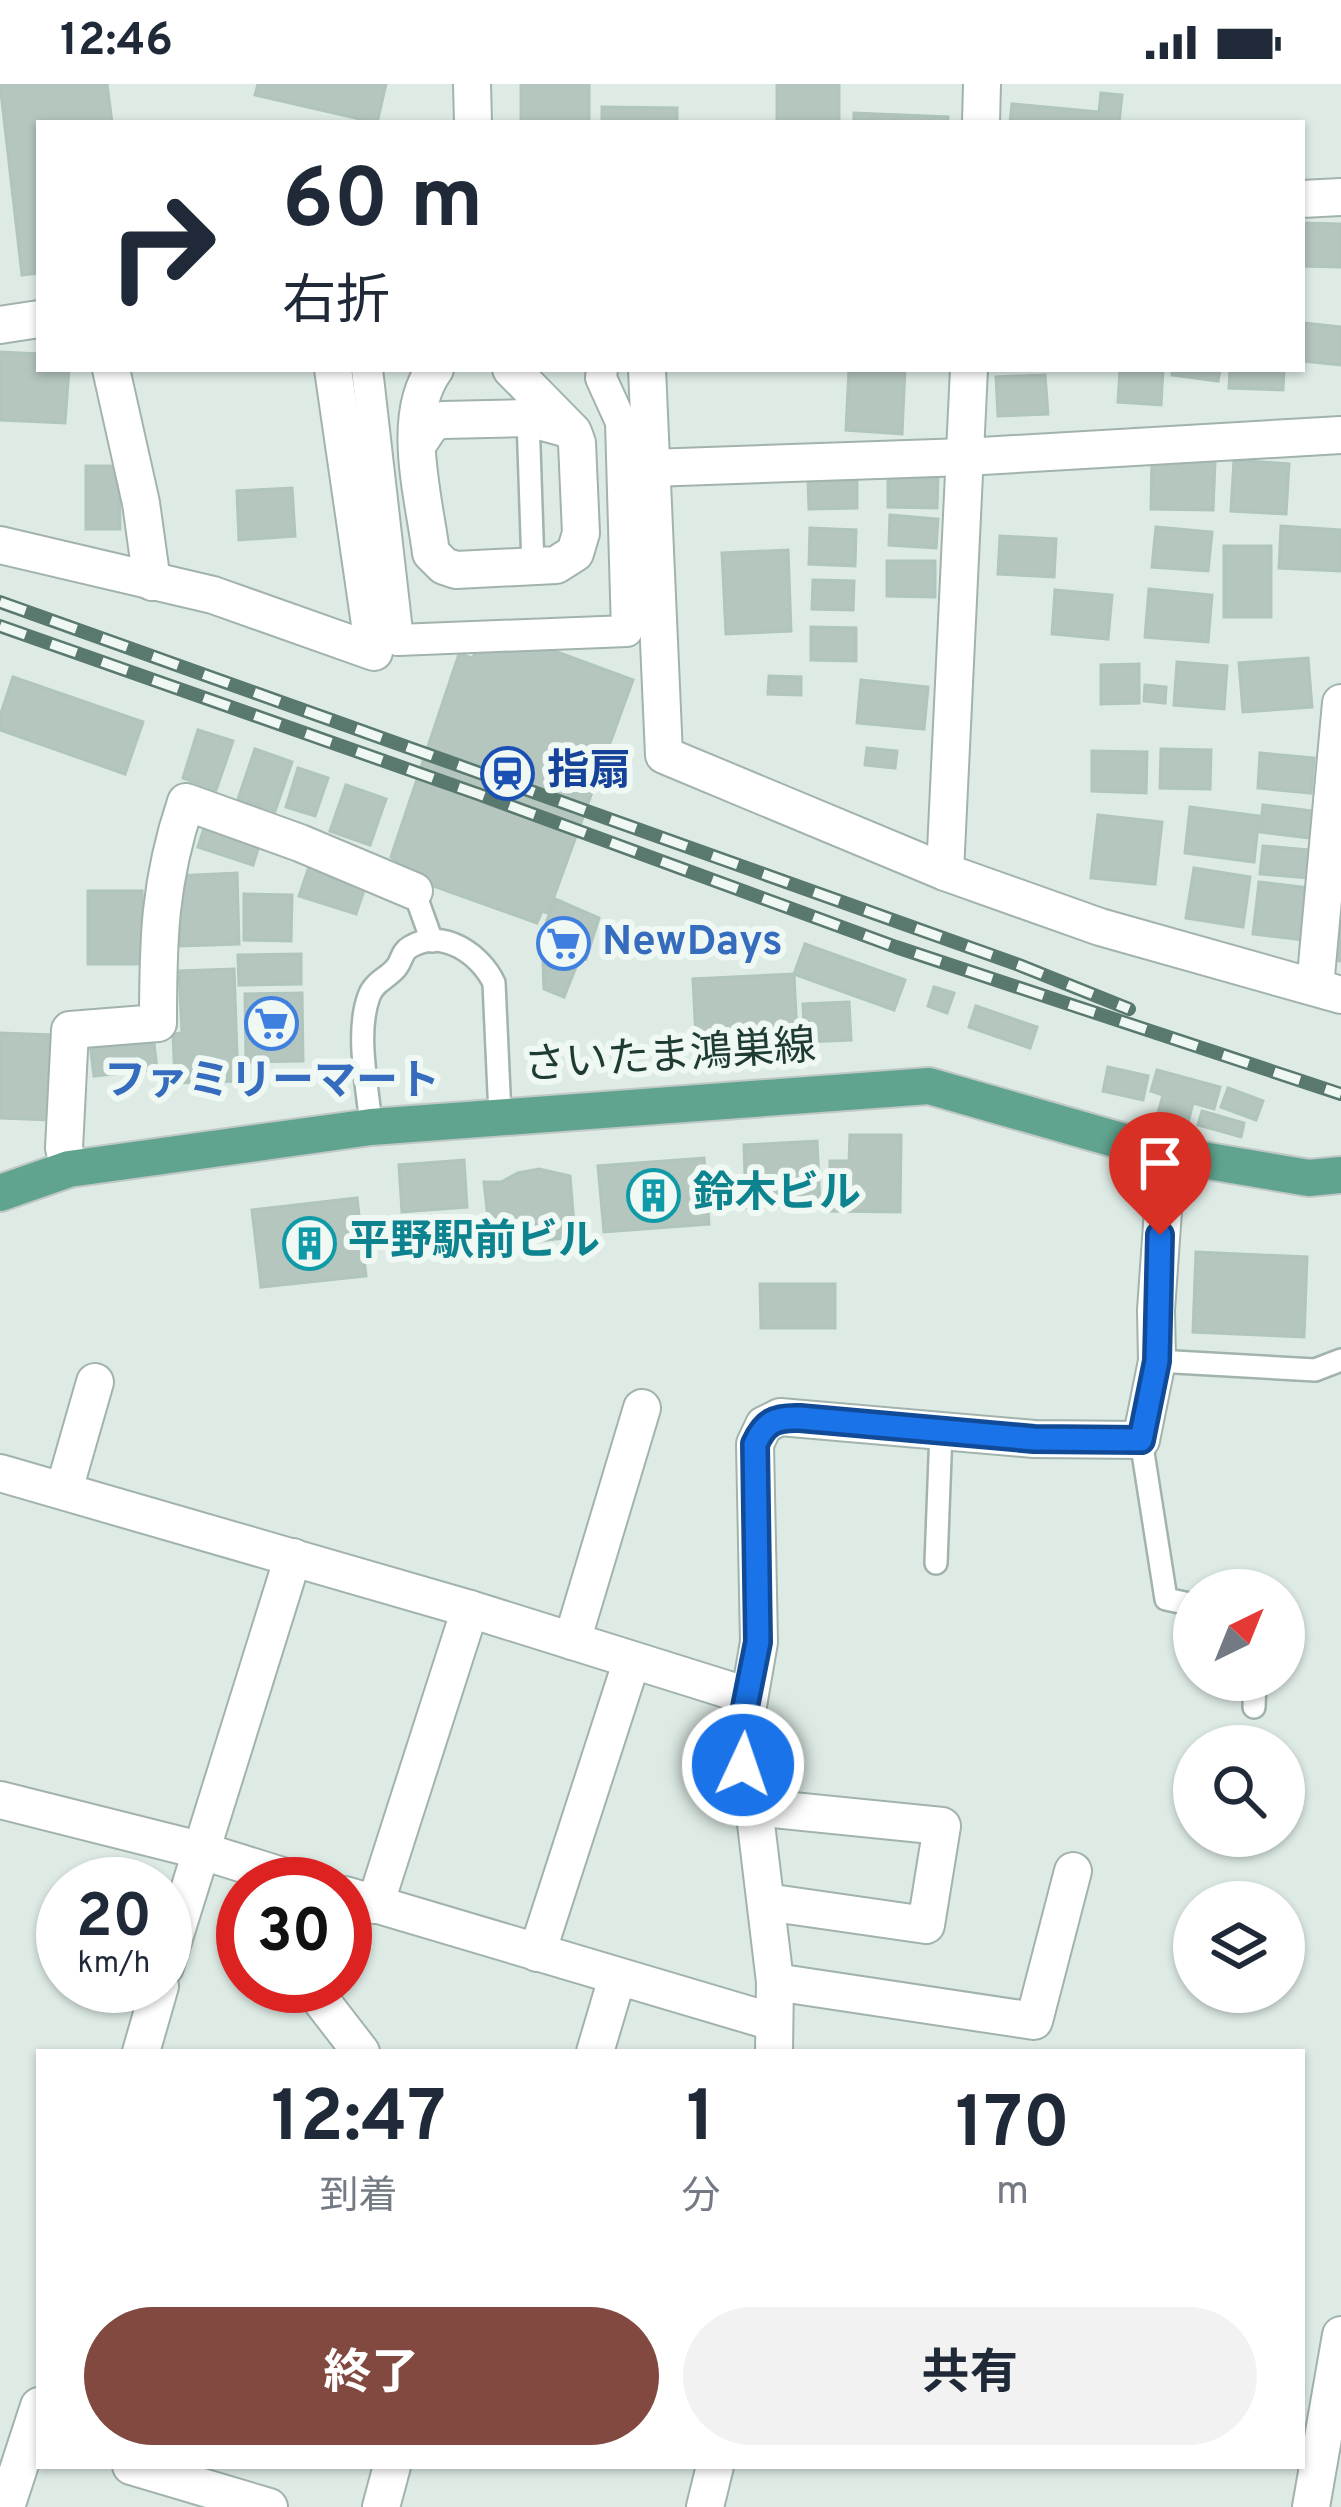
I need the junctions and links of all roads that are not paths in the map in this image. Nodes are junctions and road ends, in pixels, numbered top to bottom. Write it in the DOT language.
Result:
graph roads {
  1 [pos="472,84"];
  2 [pos="982,84"];
  3 [pos="473,120"];
  4 [pos="980,120"];
  5 [pos="1341,197"];
  6 [pos="1305,200"];
  7 [pos="36,319"];
  8 [pos="0,325"];
  9 [pos="112,372"];
  10 [pos="333,372"];
  11 [pos="367,372"];
  12 [pos="433,372"];
  13 [pos="514,372"];
  14 [pos="598,372"];
  15 [pos="647,372"];
  16 [pos="969,372"];
  17 [pos="528,418"];
  18 [pos="573,432"];
  19 [pos="1341,435"];
  20 [pos="418,444"];
  21 [pos="965,457"];
  22 [pos="651,468"];
  23 [pos="0,545"];
  24 [pos="533,566"];
  25 [pos="152,583"];
  26 [pos="1341,703"];
  27 [pos="945,872"];
  28 [pos="414,891"];
  29 [pos="432,941"];
  30 [pos="1328,991"];
  31 [pos="500,1115"];
  32 [pos="371,1127"];
  33 [pos="1167,1154"];
  34 [pos="69,1168"];
  35 [pos="1341,1175"];
  36 [pos="0,1193"];
  37 [pos="1341,1360"];
  38 [pos="1157,1361"];
  39 [pos="95,1382"];
  40 [pos="642,1408"];
  41 [pos="941,1431"];
  42 [pos="1141,1440"];
  43 [pos="0,1473"];
  44 [pos="64,1490"];
  45 [pos="293,1557"];
  46 [pos="937,1563"];
  47 [pos="1173,1600"];
  48 [pos="470,1609"];
  49 [pos="572,1641"];
  50 [pos="632,1660"];
  51 [pos="748,1696"];
  52 [pos="1254,1701"];
  53 [pos="1254,1707"];
  54 [pos="0,1800"];
  55 [pos="754,1807"];
  56 [pos="199,1850"];
  57 [pos="221,1857"];
  58 [pos="372,1868"];
  59 [pos="1073,1871"];
  60 [pos="192,1874"];
  61 [pos="766,1902"];
  62 [pos="372,1904"];
  63 [pos="537,1954"];
  64 [pos="617,1978"];
  65 [pos="775,1982"];
  66 [pos="152,2013"];
  67 [pos="329,2013"];
  68 [pos="774,2037"];
  69 [pos="352,2047"];
  70 [pos="142,2049"];
  71 [pos="596,2049"];
  72 [pos="1341,2335"];
  73 [pos="27,2426"];
  74 [pos="141,2469"];
  75 [pos="391,2469"];
  76 [pos="714,2469"];
  77 [pos="6,2507"];
  78 [pos="268,2507"];
  79 [pos="381,2507"];
  80 [pos="705,2507"];
  81 [pos="1311,2507"];
  1 -- 3 [label="street"];
  2 -- 4 [label="street"];
  5 -- 6 [label="street"];
  7 -- 8 [label="street"];
  9 -- 25 [label="street"];
  10 -- 25 [label="street"];
  11 -- 14 [label="street"];
  12 -- 20 [label="street"];
  13 -- 18 [label="street"];
  15 -- 22 [label="street"];
  16 -- 21 [label="street"];
  17 -- 18 [label="street"];
  17 -- 20 [label="street"];
  17 -- 24 [label="lane"];
  18 -- 24 [label="street"];
  19 -- 21 [label="street"];
  20 -- 24 [label="street"];
  21 -- 22 [label="street"];
  21 -- 27 [label="street"];
  22 -- 27 [label="street"];
  23 -- 25 [label="street"];
  26 -- 30 [label="street"];
  27 -- 30 [label="street"];
  28 -- 29 [label="lane"];
  28 -- 34 [label="street"];
  29 -- 31 [label="lane"];
  29 -- 32 [label="lane"];
  31 -- 32 [label="main road, さいたま鴻巣線"];
  31 -- 33 [label="main road, さいたま鴻巣線"];
  32 -- 34 [label="main road, さいたま鴻巣線"];
  33 -- 35 [label="main road, さいたま鴻巣線"];
  33 -- 38 [label="street"];
  34 -- 36 [label="main road, さいたま鴻巣線"];
  37 -- 38 [label="lane"];
  38 -- 42 [label="street"];
  39 -- 44 [label="street"];
  40 -- 49 [label="street"];
  41 -- 42 [label="street"];
  41 -- 46 [label="lane"];
  41 -- 51 [label="street"];
  42 -- 47 [label="lane"];
  43 -- 44 [label="street"];
  44 -- 45 [label="street"];
  45 -- 48 [label="street"];
  45 -- 56 [label="street"];
  48 -- 49 [label="street"];
  48 -- 58 [label="street"];
  49 -- 50 [label="street"];
  50 -- 51 [label="street"];
  50 -- 63 [label="street"];
  51 -- 55 [label="street"];
  52 -- 53 [label="lane"];
  54 -- 56 [label="street"];
  55 -- 61 [label="street"];
  55 -- 61 [label="street"];
  56 -- 57 [label="street"];
  56 -- 60 [label="street"];
  59 -- 65 [label="street"];
  61 -- 65 [label="street"];
  62 -- 63 [label="street"];
  63 -- 64 [label="street"];
  64 -- 68 [label="street"];
  64 -- 71 [label="street"];
  65 -- 68 [label="street"];
  66 -- 70 [label="street"];
  67 -- 69 [label="street"];
  72 -- 81 [label="street"];
  73 -- 77 [label="street"];
  74 -- 78 [label="street"];
  75 -- 79 [label="street"];
  76 -- 80 [label="street"];
}
